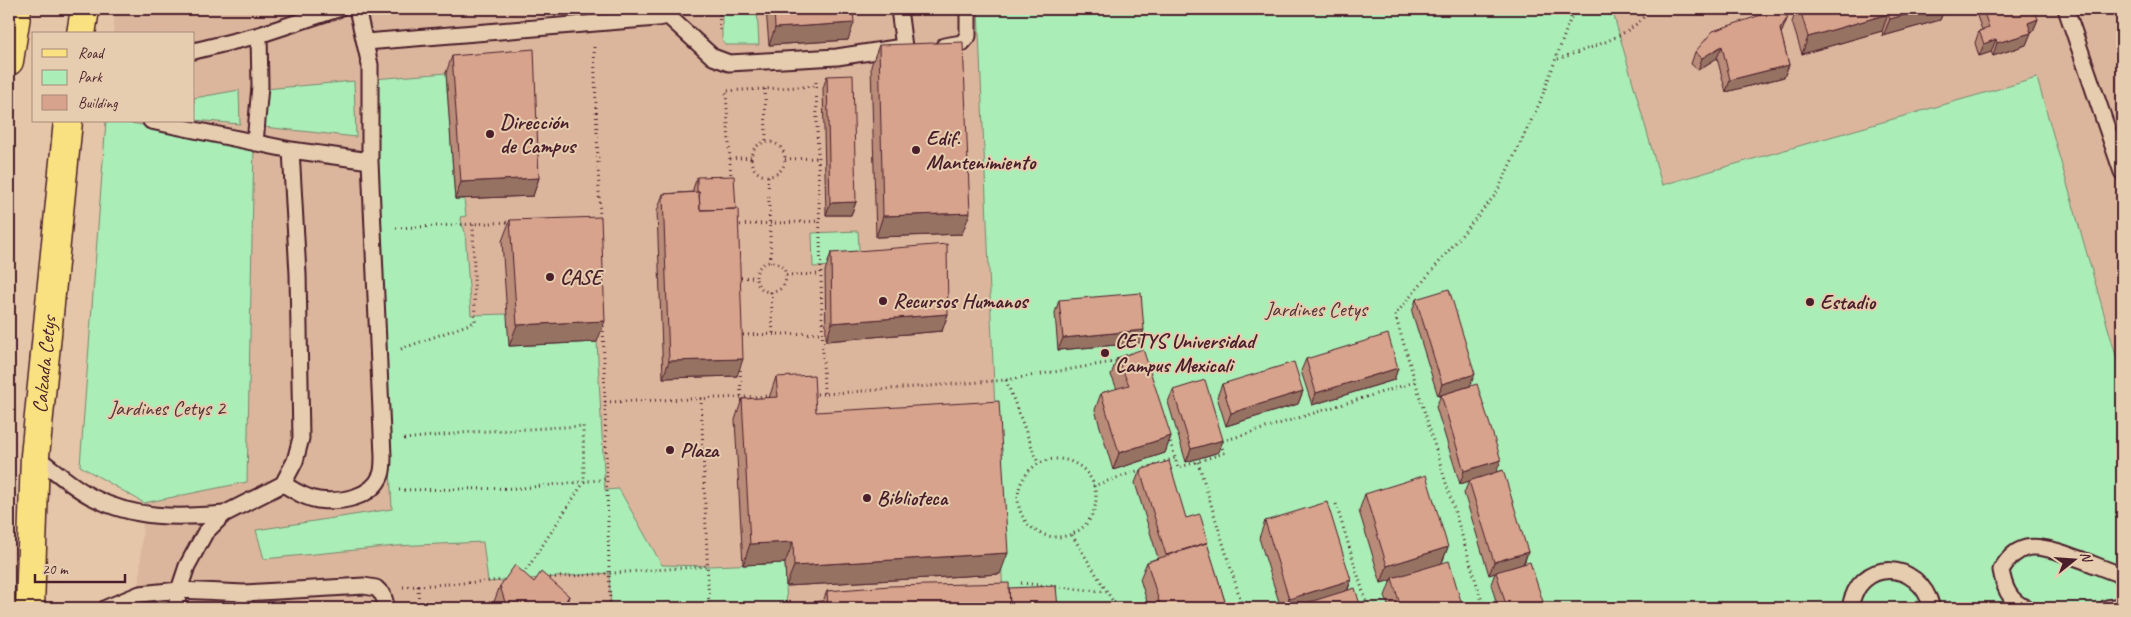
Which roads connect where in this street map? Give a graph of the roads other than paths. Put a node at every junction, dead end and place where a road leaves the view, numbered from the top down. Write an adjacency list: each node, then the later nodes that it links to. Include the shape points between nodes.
1 (17, 9): 14 (main road)
2 (85, 9): 9 (main road)
3 (338, 9): 10 (lane)
4 (357, 9): 11 (lane)
5 (899, 9): 12 (lane)
6 (968, 9): 12 (lane, via 968,36 962,43)
7 (2066, 9): 20 (lane)
8 (669, 12): 11 (lane, via 593,24); 12 (lane, via 713,57 722,62 815,59)
9 (81, 32)
10 (259, 34): 13 (lane); 17 (lane, via 260,86)
11 (366, 42): 19 (lane, via 370,65)
12 (904, 47)
13 (195, 51)
14 (9, 60)
15 (68, 122): 21 (main road, Calzada Cetys)
16 (156, 122): 17 (lane)
17 (255, 143): 18 (lane)
18 (291, 150): 19 (lane); 22 (lane, via 298,274 301,438 295,461)
19 (370, 162): 22 (lane, via 384,456 382,475 374,488 343,500 317,500)
20 (2122, 172)
21 (35, 456): 23 (lane, via 90,497 143,516); 28 (main road, Calzada Cetys)
22 (283, 484): 23 (lane)
23 (224, 514): 25 (lane, via 205,533)
24 (2122, 575): 34 (lane, via 2049,548 2026,547 2010,555 2001,570 2004,589 2017,604)
25 (179, 590): 26 (lane); 29 (lane, via 140,594); 30 (lane)
26 (244, 601): 31 (lane, via 349,586 376,588)
27 (2122, 606): 35 (lane)
28 (30, 608)
29 (106, 608)
30 (176, 608)
31 (387, 608)
32 (1850, 608): 33 (lane, via 1852,596 1867,578 1884,570 1904,572 1920,583)
33 (1932, 608)
34 (2026, 608)
35 (2107, 608)

